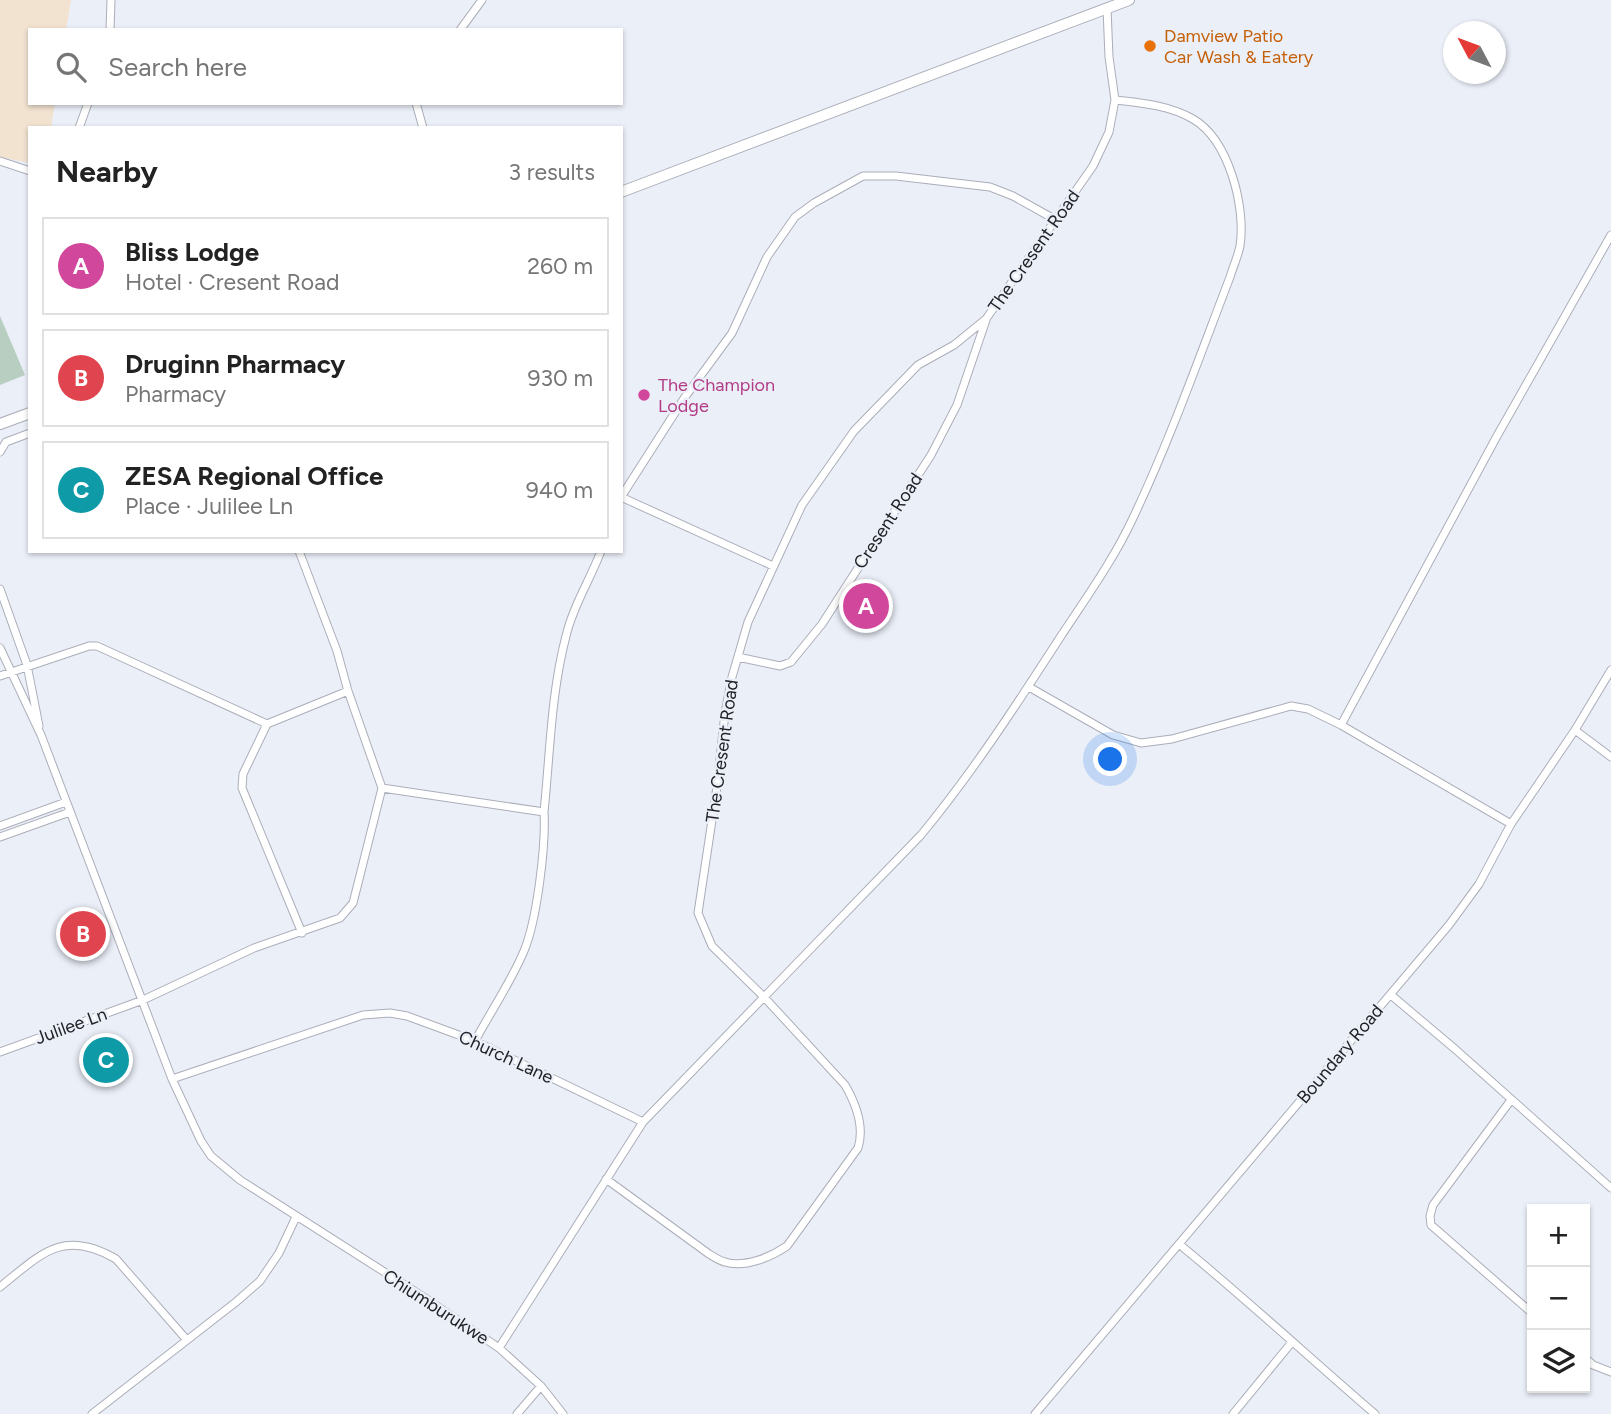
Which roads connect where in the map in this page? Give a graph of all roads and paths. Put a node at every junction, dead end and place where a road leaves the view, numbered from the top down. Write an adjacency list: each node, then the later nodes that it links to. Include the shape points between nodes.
1 (111, 0): 5 (street)
2 (482, 0): 6 (street)
3 (1129, 0): 4 (highway)
4 (1107, 8): 7 (street, The Cresent Road); 14 (highway)
5 (110, 28)
6 (461, 28)
7 (1115, 100): 15 (street, The Cresent Road, via 1109,132 1093,166); 34 (street, via 1178,112 1196,121 1213,139 1236,190 1240,246 1132,521)
8 (87, 105): 10 (street)
9 (417, 105): 11 (street)
10 (80, 126)
11 (422, 126)
12 (0, 161): 13 (street)
13 (28, 170)
14 (623, 191)
15 (1056, 220): 17 (street, The Cresent Road); 22 (street, via 990,187 897,176 863,176 814,203 795,218 767,257 732,333)
16 (1611, 235): 37 (street)
17 (986, 319): 26 (street, The Cresent Road, via 954,345 918,365 855,431 802,505); 29 (street, Cresent Road, via 957,405 931,455 816,632 791,662 780,666)
18 (28, 414): 19 (highway)
19 (0, 424)
20 (28, 434): 21 (street, via 6,442)
21 (0, 452)
22 (623, 494)
23 (623, 498): 26 (street)
24 (300, 553): 35 (street)
25 (600, 553): 44 (street, via 566,636)
26 (774, 566): 29 (street, The Cresent Road, via 748,622)
27 (1, 593): 30 (street)
28 (0, 649): 32 (street)
29 (738, 657): 50 (street, The Cresent Road, via 724,713 698,913 712,946)
30 (27, 665): 32 (street); 36 (street, via 97,646); 39 (street)
31 (1611, 670): 38 (street, Boundary Road)
32 (9, 672): 33 (street); 39 (street)
33 (0, 676)
34 (1029, 687): 37 (street, via 1114,735 1141,743 1172,739 1291,706); 50 (street, via 921,835)
35 (348, 691): 36 (street); 41 (street)
36 (267, 723): 48 (street, via 243,774 242,788)
37 (1340, 725): 45 (street)
38 (1575, 730): 40 (street); 45 (street, Boundary Road)
39 (41, 735): 42 (street, Chiumburukwe)
40 (1611, 757)
41 (382, 788): 44 (street); 48 (street, Julilee Ln, via 353,903 341,918)
42 (66, 802): 43 (street, Chiumburukwe); 46 (street)
43 (71, 812): 47 (street); 51 (street, Chiumburukwe)
44 (544, 812): 52 (street, via 545,833 528,938)
45 (1511, 824): 49 (street, Boundary Road, via 1479,884)
46 (0, 826)
47 (0, 837)
48 (302, 933): 51 (street, Julilee Ln, via 254,948)
49 (1391, 995): 55 (street); 60 (street, Boundary Road)
50 (764, 996): 56 (street); 57 (street, The Cresent Road, via 845,1084 862,1138 787,1246 741,1264 725,1262)
51 (143, 1000): 53 (street, Julilee Ln); 54 (street, Chiumburukwe)
52 (475, 1041): 54 (street, Church Lane, via 407,1016 363,1015); 56 (street, Church Lane)
53 (0, 1052)
54 (172, 1079): 59 (street, Chiumburukwe, via 211,1156)
55 (1511, 1100): 58 (street); 62 (street, via 1433,1205 1430,1216 1431,1225)
56 (643, 1122): 57 (street)
57 (606, 1179): 65 (street)
58 (1611, 1188)
59 (296, 1217): 63 (street, via 260,1281); 65 (street, Chiumburukwe)
60 (1179, 1244): 64 (street); 72 (street, Boundary Road)
61 (0, 1287): 63 (street, via 56,1246 103,1251 116,1259)
62 (1527, 1308)
63 (186, 1339): 70 (street)
64 (1292, 1342): 73 (street); 74 (street)
65 (499, 1348): 68 (street, Chiumburukwe)
66 (1590, 1362): 67 (street)
67 (1611, 1372)
68 (541, 1386): 69 (street); 71 (street, Chiumburukwe)
69 (520, 1413)
70 (92, 1414)
71 (563, 1414)
72 (1035, 1414)
73 (1233, 1414)
74 (1375, 1414)

